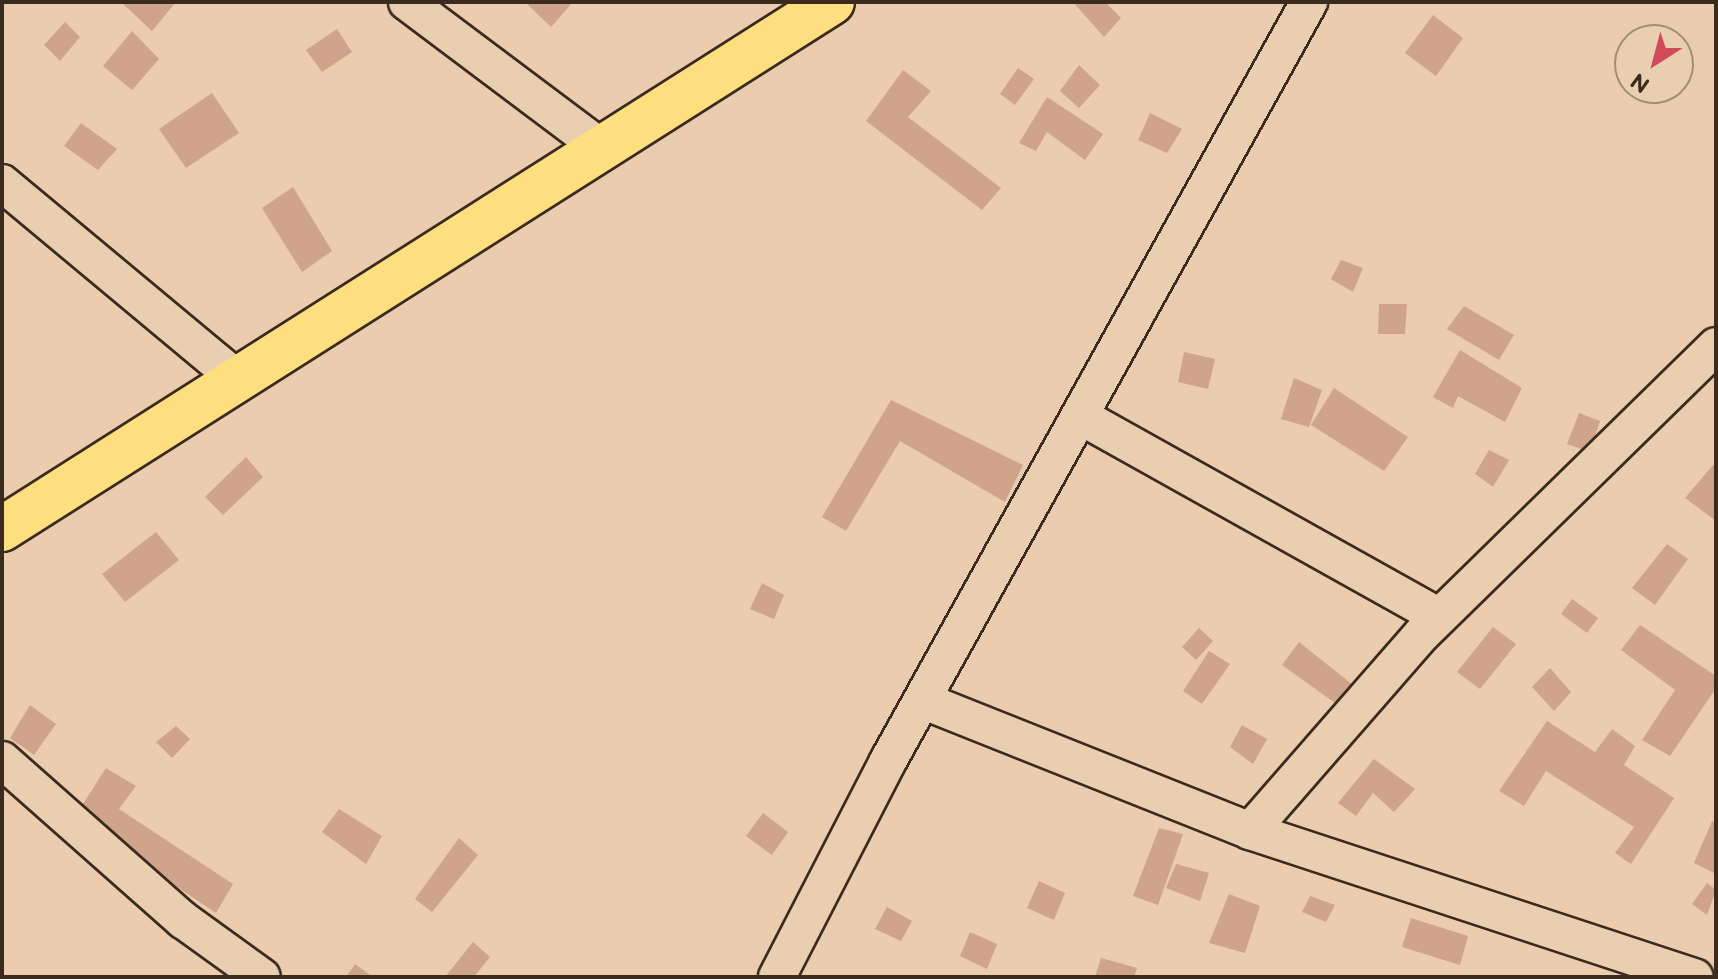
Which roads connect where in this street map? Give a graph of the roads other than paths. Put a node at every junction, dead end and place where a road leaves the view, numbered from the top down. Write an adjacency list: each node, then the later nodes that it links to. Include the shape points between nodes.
1 (407, 2): 4 (street)
2 (832, 2): 4 (highway)
3 (1309, 2): 8 (street)
4 (604, 150): 7 (highway)
5 (2, 183): 7 (street)
6 (1716, 346): 10 (street)
7 (240, 381): 9 (highway)
8 (1080, 416): 10 (street); 11 (street)
9 (2, 529)
10 (1439, 617): 13 (street)
11 (924, 701): 13 (street); 15 (street)
12 (2, 760): 14 (street, via 183,920)
13 (1250, 831): 16 (street)
14 (262, 977)
15 (777, 977)
16 (1695, 977)

